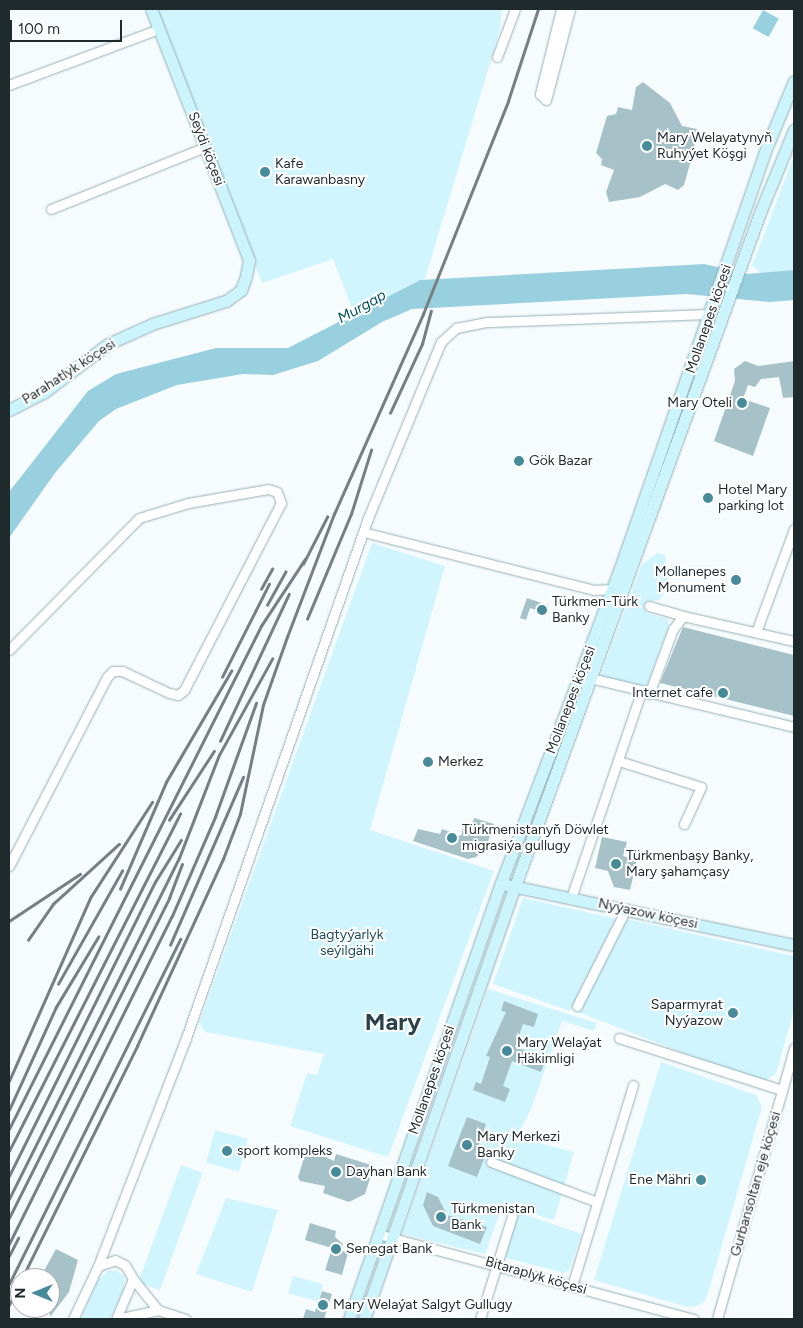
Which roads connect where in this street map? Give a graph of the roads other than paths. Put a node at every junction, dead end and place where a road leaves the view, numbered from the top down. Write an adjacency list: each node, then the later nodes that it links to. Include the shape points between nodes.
1 (151, 9): 5 (street, Seýdi köçesi)
2 (515, 9): 6 (street)
3 (561, 9): 4 (street, via 540,94 546,100)
4 (570, 9)
5 (159, 29): 8 (street); 10 (street, Seýdi köçesi)
6 (497, 57)
7 (794, 81): 11 (street, Mollanepes köçesi, via 768,144)
8 (9, 85)
9 (794, 130): 13 (street, Mollanepes köçesi)
10 (206, 147): 12 (street); 14 (street, Seýdi köçesi, via 249,260)
11 (748, 206): 13 (street); 15 (street, Mollanepes köçesi)
12 (51, 209)
13 (761, 210): 25 (street, Mollanepes köçesi)
14 (241, 290): 16 (street, Parahatlyk köçesi, via 226,301 152,324 108,344 42,393)
15 (713, 309): 18 (street, via 488,322 456,328 441,342); 19 (street, Mollanepes köçesi)
16 (9, 410)
17 (794, 529): 22 (street)
18 (363, 532): 19 (street, via 594,590); 47 (street, via 186,1038)
19 (613, 589): 25 (street, Mollanepes köçesi)
20 (649, 606): 21 (street)
21 (683, 616): 22 (street); 26 (street, via 673,629)
22 (756, 632): 23 (street)
23 (794, 641)
24 (9, 650): 30 (street, via 139,518 188,503 268,489 277,492 281,503 184,690 178,695 169,693 122,671 113,671 107,677)
25 (586, 677): 26 (street); 31 (street, Mollanepes köçesi); 32 (street, Mollanepes köçesi)
26 (645, 693): 27 (street); 28 (street)
27 (794, 727)
28 (619, 760): 29 (street, via 701,787); 33 (street)
29 (684, 824)
30 (9, 866)
31 (501, 883): 32 (street, Nyýazow köçesi); 44 (street, Mollanepes köçesi)
32 (515, 886): 33 (street, Nyýazow köçesi); 45 (street, Mollanepes köçesi)
33 (571, 898): 34 (street, Nyýazow köçesi)
34 (626, 909): 35 (street, Nyýazow köçesi); 36 (street)
35 (794, 945)
36 (577, 1006)
37 (619, 1038): 40 (street)
38 (794, 1048): 40 (street, Gurbansoltan eje köçesi)
39 (633, 1085): 42 (street)
40 (782, 1090): 58 (street, Gurbansoltan eje köçesi)
41 (491, 1162): 42 (street)
42 (598, 1202): 49 (street)
43 (512, 1216): 46 (street)
44 (378, 1234): 45 (street, Bitaraplyk köçesi); 54 (street, Mollanepes köçesi)
45 (392, 1238): 46 (street, Bitaraplyk köçesi); 55 (street, Mollanepes köçesi)
46 (496, 1265): 49 (street, Bitaraplyk köçesi); 56 (street)
47 (98, 1266): 48 (street, via 115,1260 124,1265); 51 (street)
48 (133, 1279): 50 (street); 52 (street)
49 (572, 1286): 57 (street, Bitaraplyk köçesi)
50 (158, 1310): 52 (street); 53 (street)
51 (73, 1319)
52 (116, 1319)
53 (186, 1319)
54 (349, 1319)
55 (364, 1319)
56 (480, 1319)
57 (694, 1319)
58 (717, 1319)

